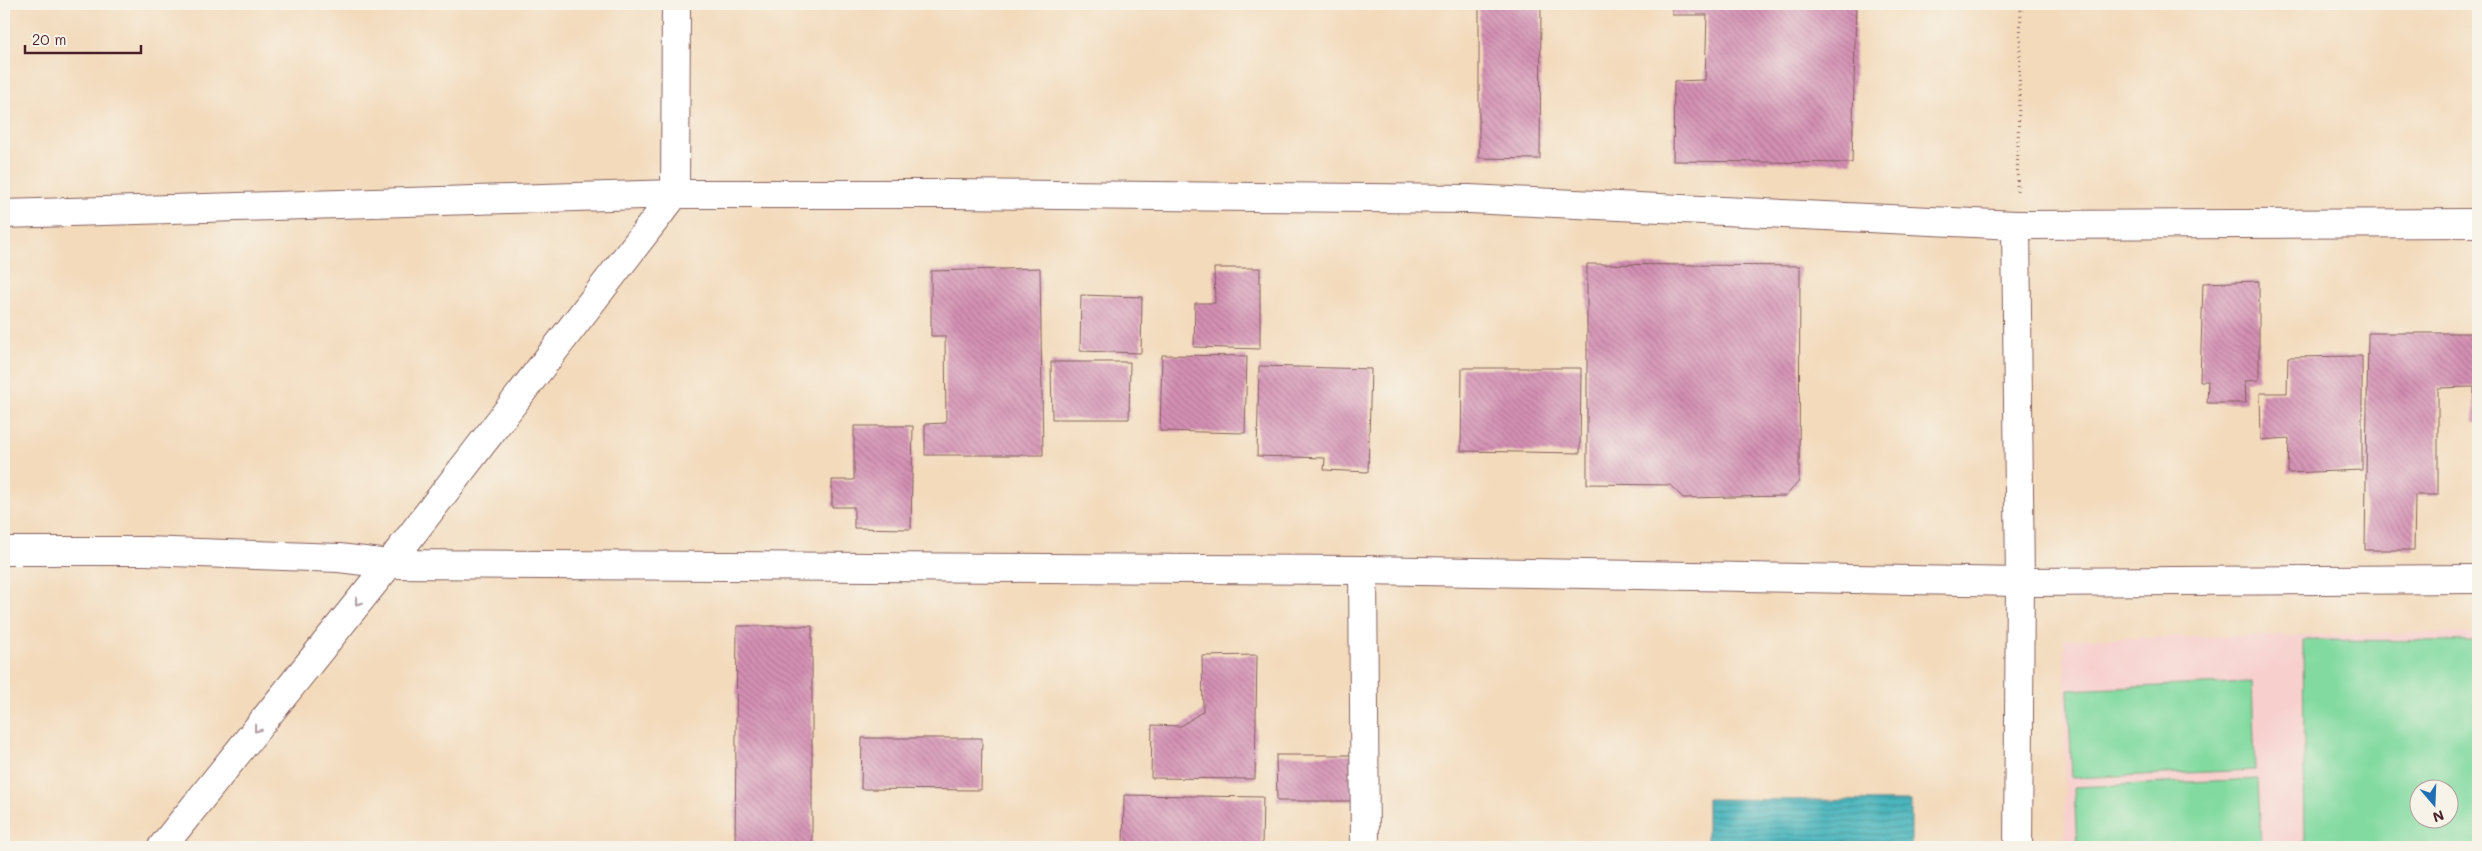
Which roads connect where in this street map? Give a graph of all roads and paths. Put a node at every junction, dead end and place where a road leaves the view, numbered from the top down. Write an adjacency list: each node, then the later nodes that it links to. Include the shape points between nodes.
1 (676, 4): 3 (street)
2 (2020, 4): 6 (path)
3 (675, 194): 4 (street); 6 (street, via 1469,199); 8 (street)
4 (4, 214)
5 (2478, 223): 6 (street)
6 (2016, 225): 11 (street)
7 (4, 551): 8 (street, via 145,551 339,558)
8 (389, 564): 9 (street); 12 (street, one-way to 12)
9 (1363, 570): 11 (street); 13 (street)
10 (2478, 579): 11 (street)
11 (2020, 582): 14 (street)
12 (162, 847)
13 (1365, 847)
14 (2018, 847)

